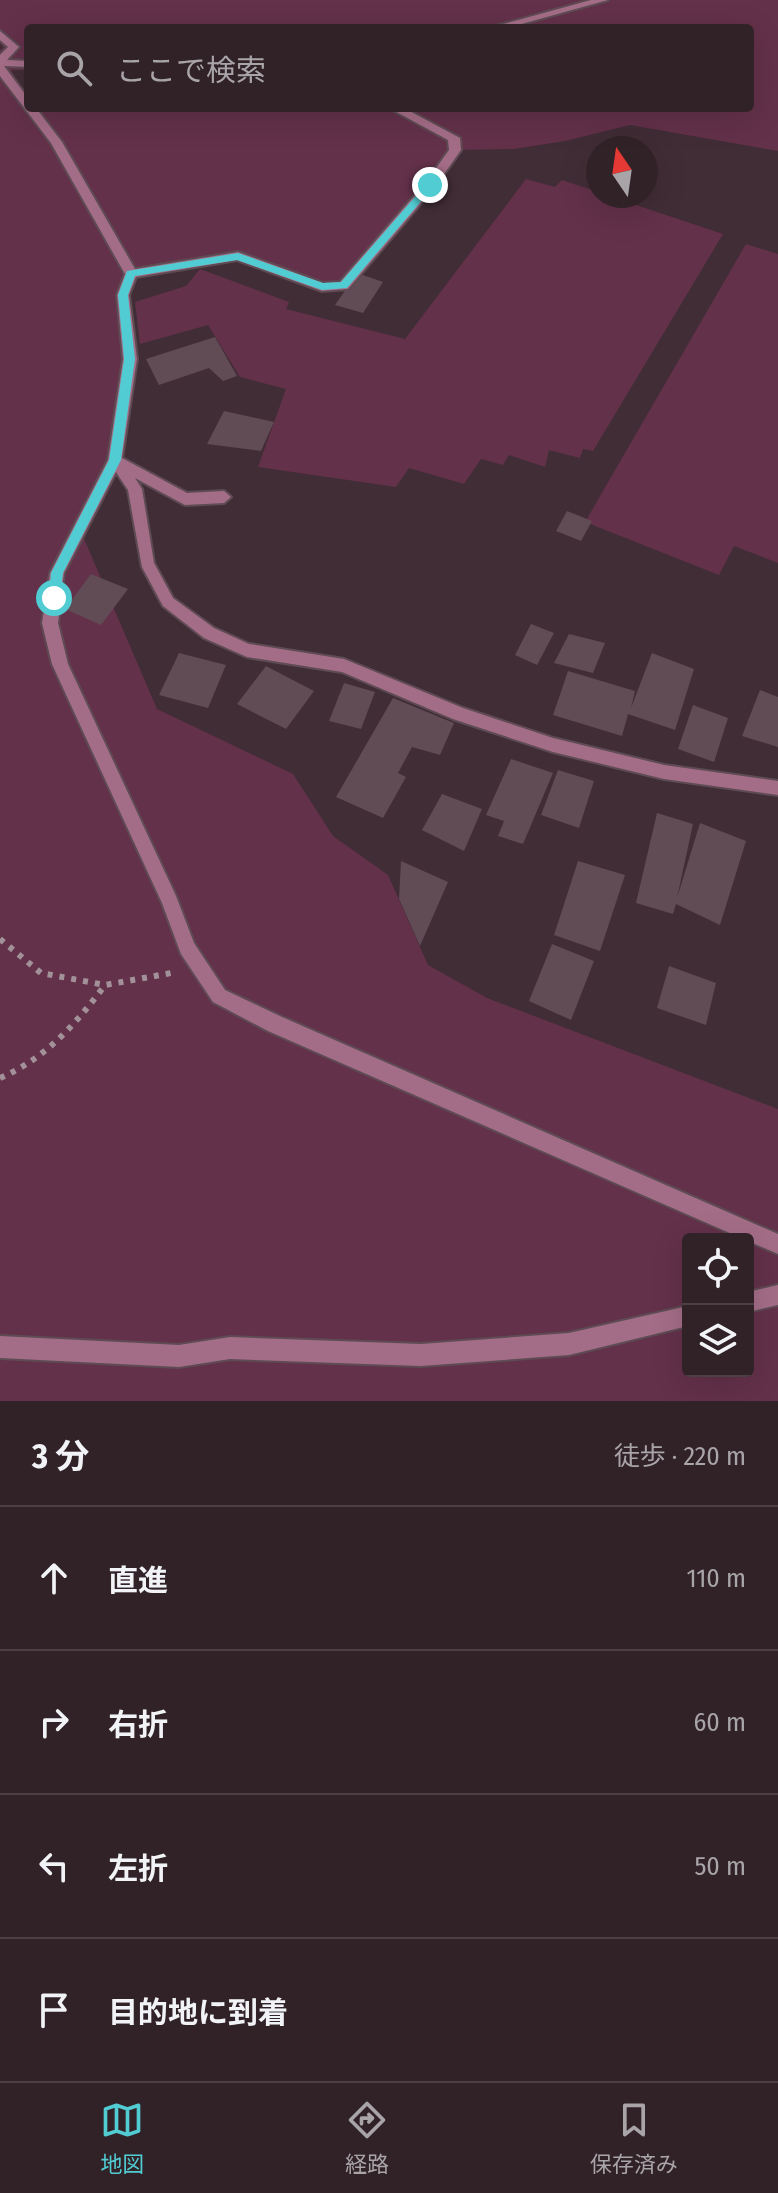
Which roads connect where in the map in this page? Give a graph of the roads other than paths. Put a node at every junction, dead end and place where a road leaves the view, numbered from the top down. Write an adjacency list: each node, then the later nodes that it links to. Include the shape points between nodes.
1 (603, 0): 2 (street)
2 (510, 24)
3 (0, 34): 4 (street, via 14,47)
4 (0, 64): 5 (street); 6 (street)
5 (24, 64)
6 (24, 100)
7 (33, 112): 9 (street, via 56,142)
8 (403, 112): 9 (street, via 454,138 455,150 344,286 322,287 238,256)
9 (131, 274): 10 (street, via 123,295 130,359)
10 (115, 460): 11 (street, via 185,499); 12 (street, via 135,489 147,563 168,602 209,633 247,650 344,666 459,714 553,745 664,772); 13 (street, via 57,573 50,623 60,664 187,948 219,996)
11 (224, 497)
12 (778, 788)
13 (778, 1244)
14 (778, 1295): 15 (street)
15 (754, 1301)
16 (682, 1317): 17 (street, via 569,1344 421,1355 230,1348 179,1356)
17 (0, 1347)

